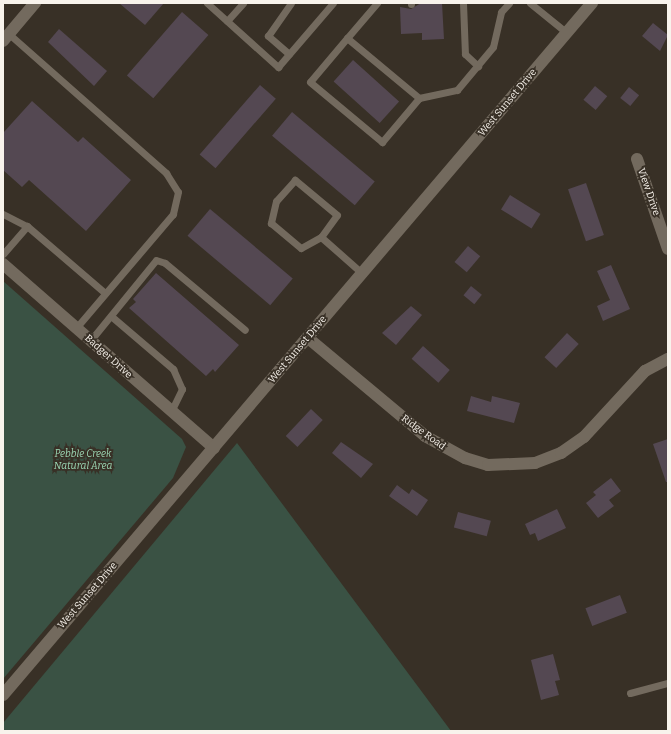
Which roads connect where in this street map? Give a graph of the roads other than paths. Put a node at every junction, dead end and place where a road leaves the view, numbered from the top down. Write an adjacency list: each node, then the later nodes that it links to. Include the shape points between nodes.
1 (207, 3): 11 (lane)
2 (243, 3): 11 (lane)
3 (291, 3): 15 (lane, via 268,36)
4 (333, 3): 15 (lane)
5 (377, 3): 14 (lane)
6 (463, 3): 16 (lane, via 465,54)
7 (509, 3): 16 (lane, via 501,12 493,47)
8 (530, 3): 12 (lane)
9 (592, 3): 12 (main road, West Sunset Drive)
10 (30, 5): 13 (main road)
11 (227, 22): 15 (lane, via 278,67)
12 (567, 33): 25 (main road, West Sunset Drive)
13 (6, 37): 26 (lane, via 176,185 179,199 173,214)
14 (347, 38): 17 (lane); 17 (lane, via 310,82 382,142)
15 (289, 54)
16 (478, 66): 17 (lane, via 457,90)
17 (419, 98)
18 (637, 159): 22 (main road, View Drive)
19 (3, 214): 20 (lane)
20 (27, 226): 23 (lane); 26 (lane)
21 (321, 237): 21 (lane, via 301,248 271,223 276,201 295,180 337,215); 25 (lane)
22 (668, 249)
23 (3, 254)
24 (3, 264): 28 (main road, Badger Drive)
25 (363, 274): 30 (main road, West Sunset Drive)
26 (105, 294): 28 (lane)
27 (111, 316): 29 (lane, via 147,270 160,260); 31 (lane); 33 (lane, via 173,369 182,389)
28 (76, 328): 31 (main road, Badger Drive)
29 (245, 330)
30 (308, 338): 32 (main road, Ridge Road, via 425,436 444,449 488,465 535,463 562,453 584,437 644,371); 34 (main road, West Sunset Drive)
31 (90, 341): 33 (main road, Badger Drive)
32 (668, 360)
33 (171, 412): 34 (main road, Badger Drive)
34 (214, 448): 37 (main road, West Sunset Drive)
35 (668, 683): 36 (lane)
36 (630, 693)
37 (3, 695)

